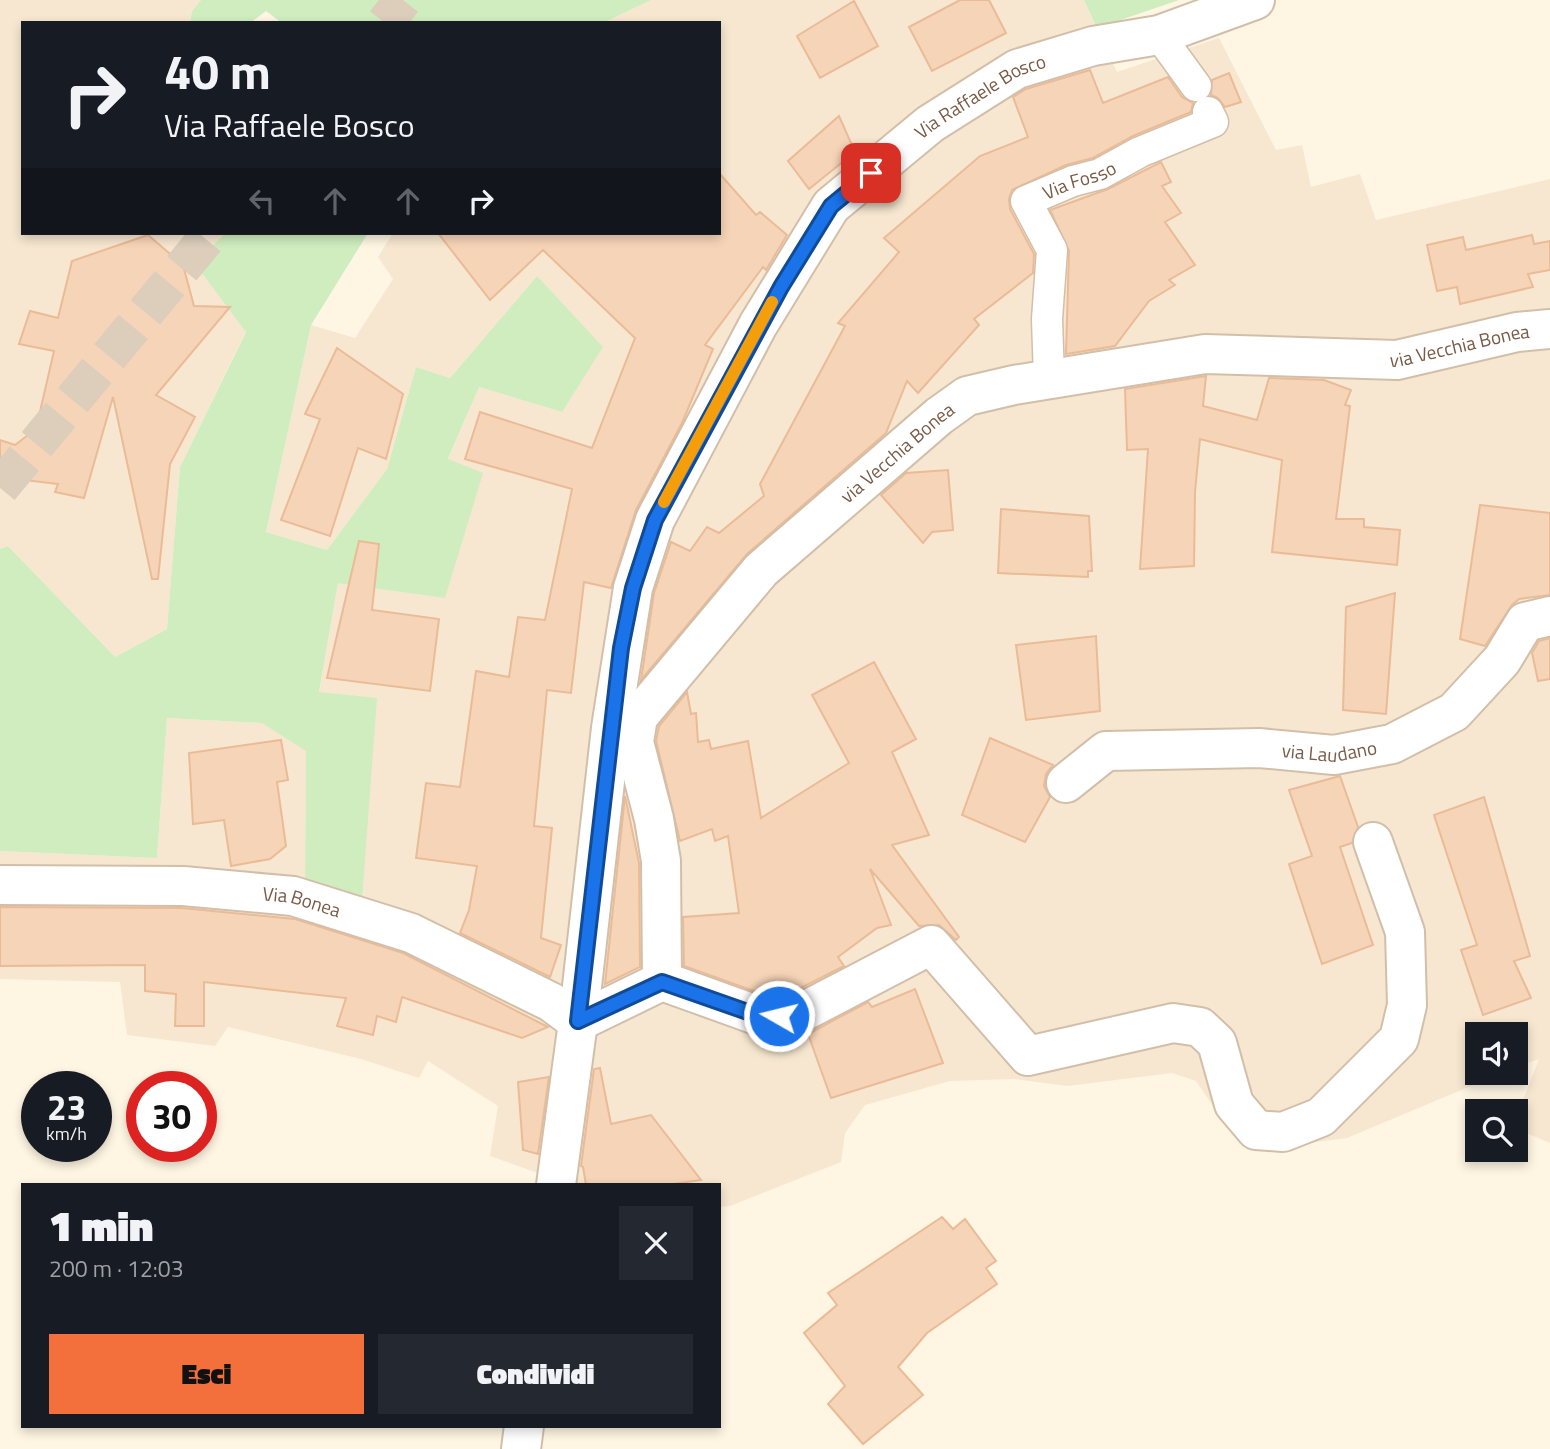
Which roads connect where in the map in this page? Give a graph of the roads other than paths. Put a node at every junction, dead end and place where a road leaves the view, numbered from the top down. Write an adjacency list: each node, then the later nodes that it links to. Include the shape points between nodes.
1 (1255, 0): 2 (street, Via Raffaele Bosco)
2 (1159, 35): 4 (street, Via Fosso, via 1213,122 1100,174 1026,201 1052,250); 10 (street, Via Raffaele Bosco, via 1093,46 1017,69 930,124 831,206 758,325 655,520 633,588 611,728)
3 (1550, 329): 4 (street, via Vecchia Bonea, via 1517,331 1397,359 1205,355)
4 (1049, 379): 9 (street, via Vecchia Bonea, via 967,396 939,416 761,570 638,717 634,742 660,860)
5 (1550, 616): 6 (street, via Laudano, via 1525,622 1502,660 1454,712 1392,744 1334,755 1259,748 1106,751)
6 (1066, 783)
7 (1373, 842): 9 (street, via 1405,932 1408,1005 1399,1039 1321,1117 1283,1132 1256,1130 1234,1104 1217,1043 1200,1027 1173,1023 1028,1056 931,945 797,1015 762,1017)
8 (0, 885): 10 (street, Via Bonea, via 183,886 293,896 411,933 551,1002)
9 (662, 982): 10 (street)
10 (578, 1021): 11 (street, Via Raffaele Bosco)
11 (556, 1183)
12 (524, 1428): 13 (street)
13 (521, 1449)

